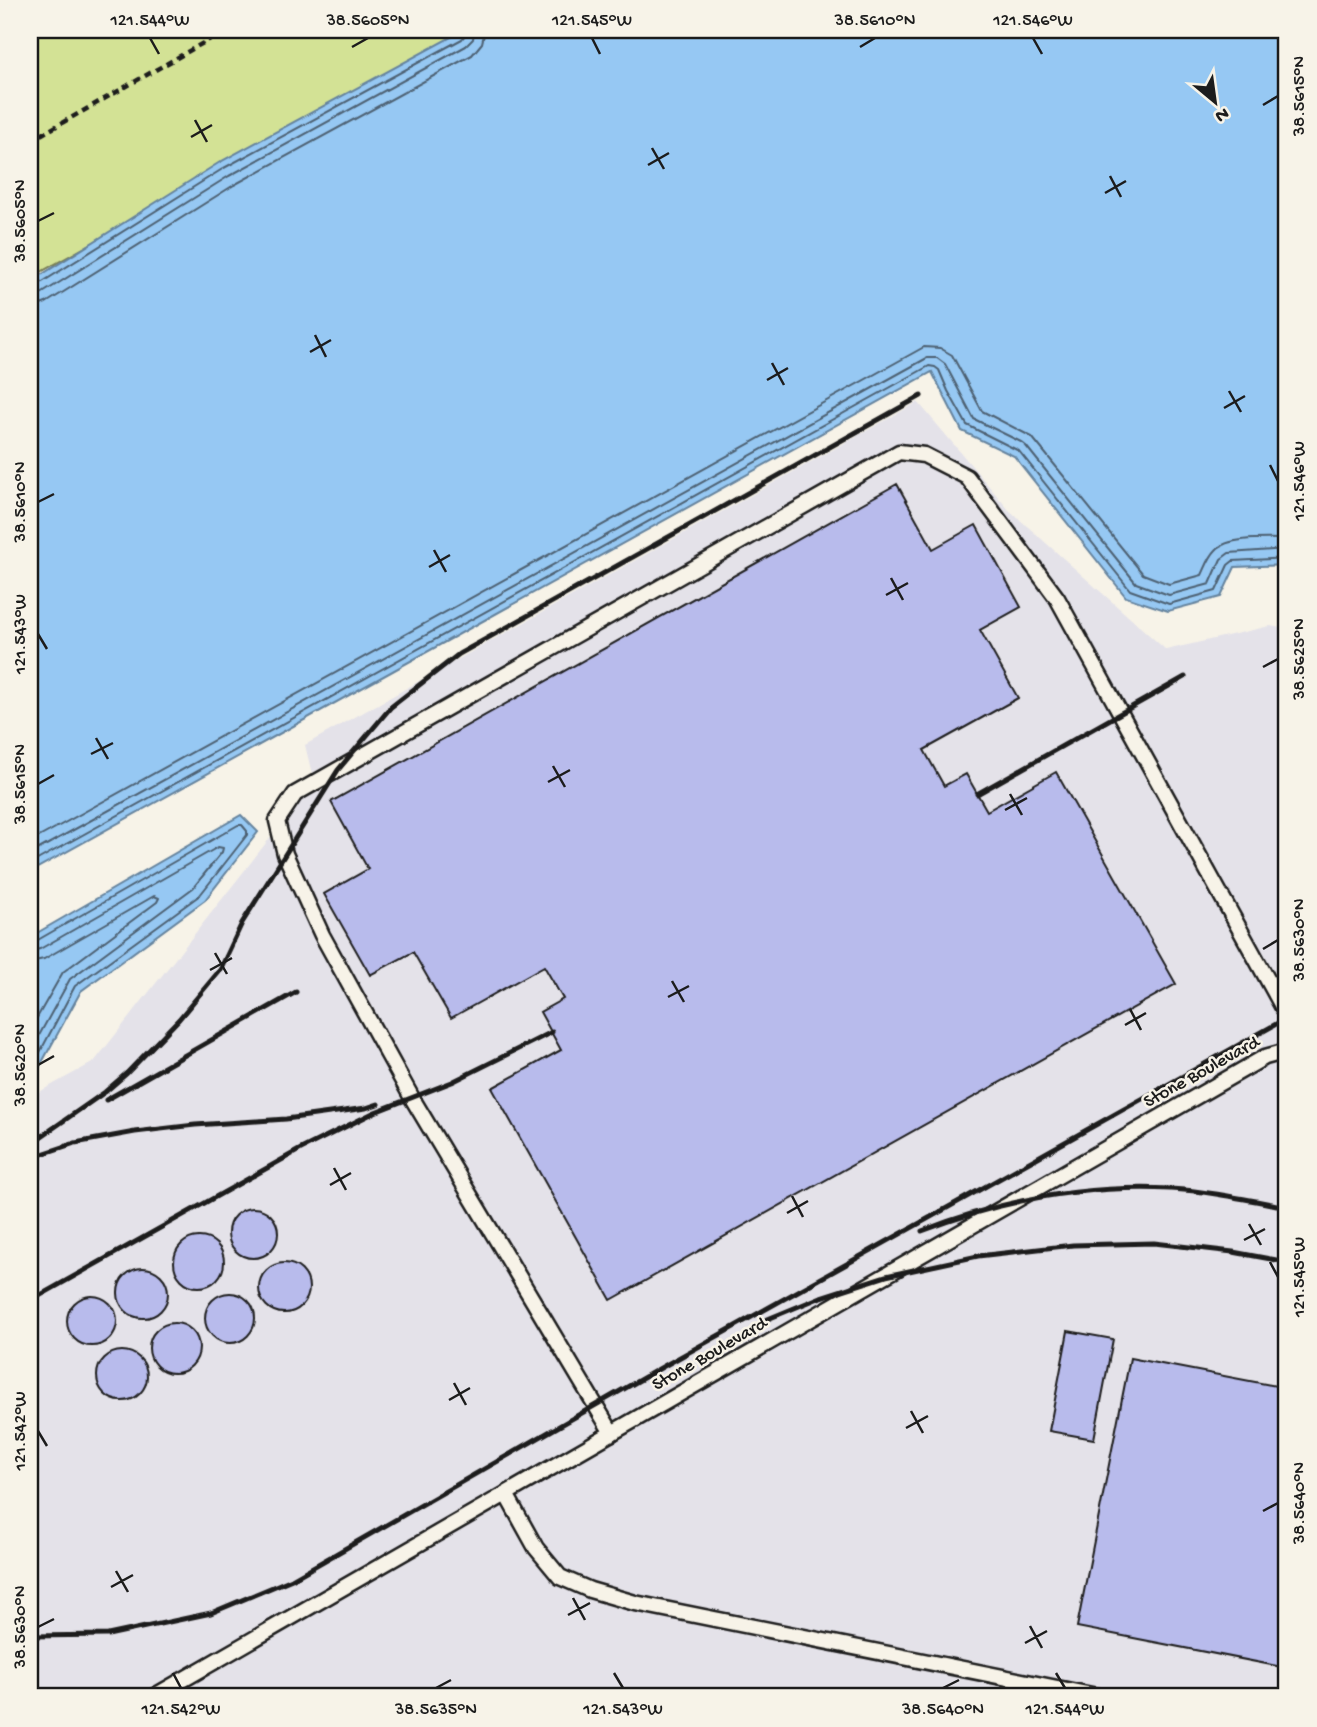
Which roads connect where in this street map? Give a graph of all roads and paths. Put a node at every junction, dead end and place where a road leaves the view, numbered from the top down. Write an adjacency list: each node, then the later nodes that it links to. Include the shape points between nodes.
1 (226, 30): 2 (path)
2 (30, 141)
3 (1287, 1015): 5 (lane, via 1057,598 967,477 924,454 899,452 295,794 277,821 285,854 322,935 412,1098)
4 (1287, 1051): 5 (lane, Stone Boulevard, via 1265,1057)
5 (612, 1433): 6 (lane, Stone Boulevard)
6 (506, 1494): 7 (lane, Stone Boulevard); 8 (lane, via 536,1548 560,1577 590,1590 635,1603)
7 (153, 1697)
8 (1102, 1697)

